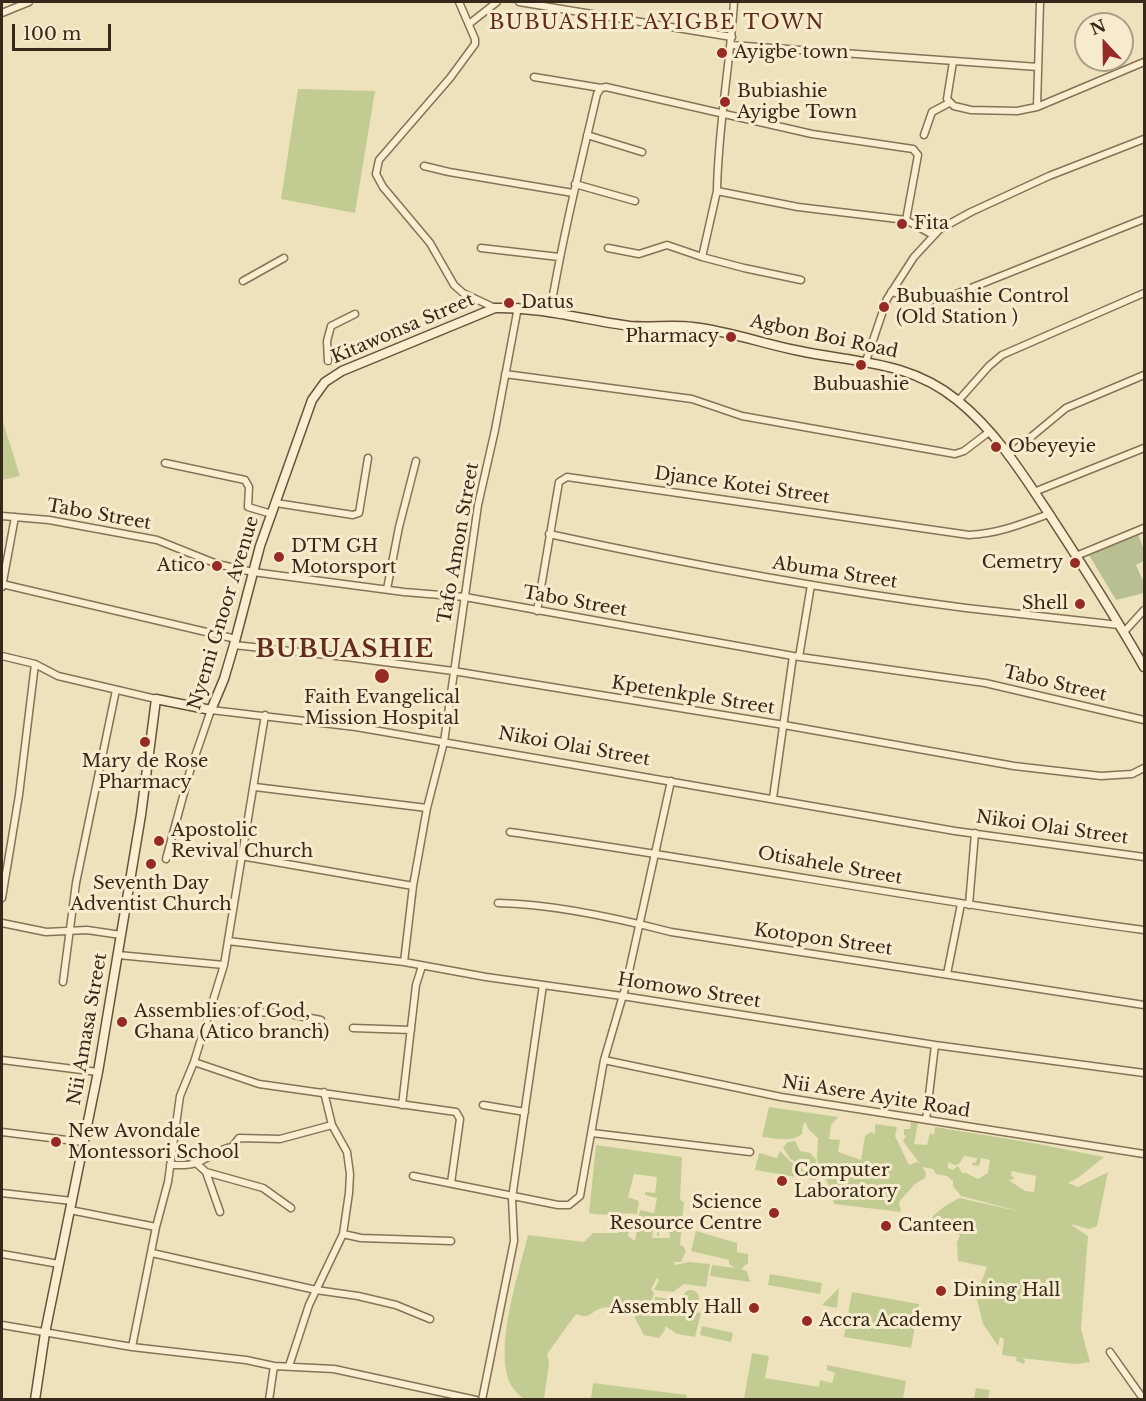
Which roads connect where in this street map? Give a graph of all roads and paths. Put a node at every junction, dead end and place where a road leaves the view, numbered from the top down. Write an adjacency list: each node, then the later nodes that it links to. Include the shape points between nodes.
1 (29, 2): 7 (street)
2 (459, 2): 8 (street)
3 (497, 2): 8 (street)
4 (519, 2): 9 (street)
5 (734, 2): 9 (street)
6 (1040, 2): 12 (street)
7 (2, 13)
8 (469, 24): 41 (street, via 475,39 470,52 379,160 376,174 430,243 454,285)
9 (731, 41): 10 (street); 17 (street)
10 (953, 62): 12 (street); 15 (street)
11 (1144, 62): 16 (street)
12 (1038, 67): 16 (street)
13 (534, 76): 14 (street)
14 (601, 88): 17 (street); 18 (street)
15 (949, 103): 16 (street, via 971,110 1017,111); 19 (street, via 932,112)
16 (1037, 107)
17 (721, 114): 25 (street); 29 (street, via 812,134 913,149 918,155)
18 (587, 135): 22 (street); 24 (street)
19 (924, 135)
20 (1143, 140): 21 (street); 30 (street, via 1049,176 957,218)
21 (1144, 149)
22 (642, 152)
23 (424, 166): 26 (street)
24 (575, 184): 26 (street); 27 (street)
25 (717, 191): 29 (street, via 798,207); 34 (street)
26 (573, 193): 33 (street)
27 (635, 201)
28 (1144, 219): 38 (street, via 956,294 932,300)
29 (906, 220): 30 (street)
30 (933, 235): 38 (street)
31 (481, 248): 33 (street)
32 (608, 248): 34 (street, via 639,254 667,245)
33 (559, 257): 42 (street)
34 (702, 257): 36 (street)
35 (284, 258): 37 (street)
36 (801, 280)
37 (243, 281)
38 (891, 292): 45 (street, via 882,308)
39 (1144, 293): 49 (street, via 1002,355)
40 (518, 307): 41 (street, Agbon Boi Road); 42 (street, Agbon Boi Road); 46 (street, Tafo Amon Street)
41 (495, 308): 48 (street, Kitawonsa Street, via 342,371)
42 (550, 313): 45 (street, Agbon Boi Road, via 632,326 691,326 803,352)
43 (355, 314): 44 (street, via 331,326)
44 (328, 361)
45 (866, 361): 49 (street, Agbon Boi Road, via 921,377)
46 (505, 374): 50 (street, via 692,399 742,416 955,454); 69 (street, Tafo Amon Street, via 478,505)
47 (1144, 375): 52 (street, via 1066,408)
48 (325, 382): 57 (street, Nyemi Gnoor Avenue, via 312,400)
49 (958, 401): 50 (street, Agbon Boi Road)
50 (989, 432): 52 (street, Agbon Boi Road)
51 (1144, 448): 56 (street)
52 (1008, 456): 56 (street, Agbon Boi Road)
53 (368, 458): 57 (street, via 359,513)
54 (416, 461): 68 (street)
55 (165, 463): 58 (street, via 245,480 249,487 248,507)
56 (1034, 492): 59 (street, Agbon Boi Road)
57 (276, 503): 58 (street, Nyemi Gnoor Avenue)
58 (273, 514): 65 (street, Nyemi Gnoor Avenue)
59 (1049, 514): 63 (street, Djance Kotei Street, via 1006,529 969,535 570,477 559,482); 64 (street, Agbon Boi Road)
60 (2, 516): 61 (street, Tabo Street)
61 (15, 517): 65 (street, Tabo Street, via 157,540 218,564); 67 (street)
62 (1144, 528): 64 (street)
63 (549, 534): 66 (street, Abuma Street); 71 (street, Djance Kotei Street)
64 (1076, 556): 72 (street, Agbon Boi Road)
65 (253, 572): 68 (street, Tabo Street); 73 (street, Nyemi Gnoor Avenue)
66 (811, 585): 72 (street, Abuma Street); 75 (street)
67 (2, 586): 73 (street, Kpetenkple Street)
68 (387, 589): 69 (street, Tabo Street)
69 (465, 597): 71 (street, Tabo Street); 78 (street, Tafo Amon Street)
70 (1144, 610): 72 (street)
71 (537, 611): 75 (street, Tabo Street)
72 (1121, 628): 77 (street, Agbon Boi Road)
73 (235, 642): 78 (street, Kpetenkple Street); 81 (street, Nyemi Gnoor Avenue)
74 (2, 656): 76 (street, Nikoi Olai Street)
75 (796, 656): 83 (street, Tabo Street, via 985,683); 84 (street)
76 (34, 664): 79 (street, Nikoi Olai Street, via 58,676); 98 (street)
77 (1144, 667)
78 (453, 671): 84 (street, Kpetenkple Street); 85 (street, Tafo Amon Street)
79 (116, 690): 80 (street, Nikoi Olai Street); 105 (street, via 76,883)
80 (156, 699): 81 (street, Nikoi Olai Street); 106 (street, Nii Amasa Street)
81 (211, 710): 82 (street, Nikoi Olai Street); 96 (street, Nyemi Gnoor Avenue)
82 (265, 715): 85 (street, Nikoi Olai Street); 88 (street)
83 (1144, 720)
84 (784, 725): 86 (street, Kpetenkple Street, via 1091,776 1121,776); 89 (street)
85 (444, 742): 87 (street, Nikoi Olai Street); 90 (street, Tafo Amon Street)
86 (1144, 768)
87 (671, 781): 89 (street, Nikoi Olai Street); 93 (street)
88 (255, 787): 90 (street); 94 (street)
89 (772, 798): 92 (street, Nikoi Olai Street)
90 (427, 808): 97 (street, Tafo Amon Street)
91 (510, 832): 93 (street, Otisahele Street)
92 (975, 833): 95 (street, Nikoi Olai Street); 101 (street)
93 (656, 853): 100 (street, Otisahele Street); 103 (street)
94 (241, 856): 97 (street); 107 (street)
95 (1144, 856)
96 (166, 859)
97 (413, 886): 109 (street, Tafo Amon Street)
98 (2, 898)
99 (498, 903): 103 (street, Kotopon Street, via 574,911)
100 (961, 904): 101 (street, Otisahele Street); 112 (street)
101 (969, 905): 104 (street, Otisahele Street)
102 (2, 923): 105 (street, via 46,932)
103 (640, 924): 112 (street, Kotopon Street, via 680,934); 115 (street)
104 (1144, 930)
105 (71, 931): 106 (street); 113 (street)
106 (121, 934): 108 (street, Nii Amasa Street)
107 (228, 941): 109 (street, Homowo Street); 110 (street)
108 (118, 955): 110 (street); 125 (street, Nii Amasa Street)
109 (404, 962): 111 (street, Homowo Street)
110 (224, 965): 117 (street)
111 (422, 966): 114 (street, Homowo Street); 120 (street)
112 (948, 974): 116 (street, Kotopon Street)
113 (63, 982)
114 (543, 985): 115 (street, Homowo Street); 130 (street)
115 (622, 996): 121 (street, Homowo Street); 123 (street)
116 (1144, 1005)
117 (210, 1009): 118 (street, via 284,1013); 124 (street)
118 (321, 1020)
119 (353, 1028): 120 (street)
120 (411, 1030): 128 (street)
121 (934, 1045): 126 (street, Homowo Street); 131 (street)
122 (2, 1060): 125 (street)
123 (604, 1060): 131 (street, Nii Asere Ayite Road, via 781,1098); 134 (street)
124 (194, 1062): 127 (street, via 259,1084); 139 (street, via 180,1096)
125 (98, 1072): 135 (street, Nii Amasa Street)
126 (1144, 1073)
127 (324, 1092): 128 (street); 132 (street)
128 (402, 1105): 142 (street, via 456,1112 460,1119)
129 (483, 1105): 130 (street)
130 (525, 1112): 144 (street)
131 (926, 1120): 137 (street, Nii Asere Ayite Road)
132 (332, 1125): 138 (street, via 280,1139 239,1138 232,1147 222,1148); 149 (street, via 347,1152 350,1174)
133 (2, 1132): 135 (street)
134 (592, 1133): 136 (street); 144 (street, via 578,1200 558,1205)
135 (83, 1142): 145 (street, Nii Amasa Street)
136 (750, 1152)
137 (1144, 1154)
138 (196, 1163): 139 (street); 140 (street)
139 (170, 1165): 148 (street)
140 (206, 1172): 146 (street, via 258,1186); 147 (street)
141 (413, 1176): 142 (street)
142 (451, 1183): 144 (street)
143 (2, 1193): 145 (street)
144 (512, 1198): 165 (street, via 514,1241)
145 (71, 1205): 148 (street); 153 (street, Nii Amasa Street)
146 (291, 1208)
147 (220, 1212)
148 (156, 1227): 151 (street)
149 (343, 1234): 150 (street); 154 (street)
150 (451, 1241)
151 (152, 1252): 154 (street); 158 (street)
152 (2, 1254): 153 (street)
153 (59, 1264): 157 (street, Nii Amasa Street)
154 (316, 1290): 155 (street, via 396,1305); 161 (street)
155 (430, 1318)
156 (2, 1325): 157 (street)
157 (45, 1333): 158 (street); 162 (street, Nii Amasa Street)
158 (132, 1347): 160 (street)
159 (1110, 1352): 166 (street)
160 (274, 1366): 161 (street); 163 (street)
161 (290, 1366): 164 (street, via 334,1369)
162 (35, 1400)
163 (269, 1400)
164 (476, 1400)
165 (482, 1400)
166 (1144, 1400)

